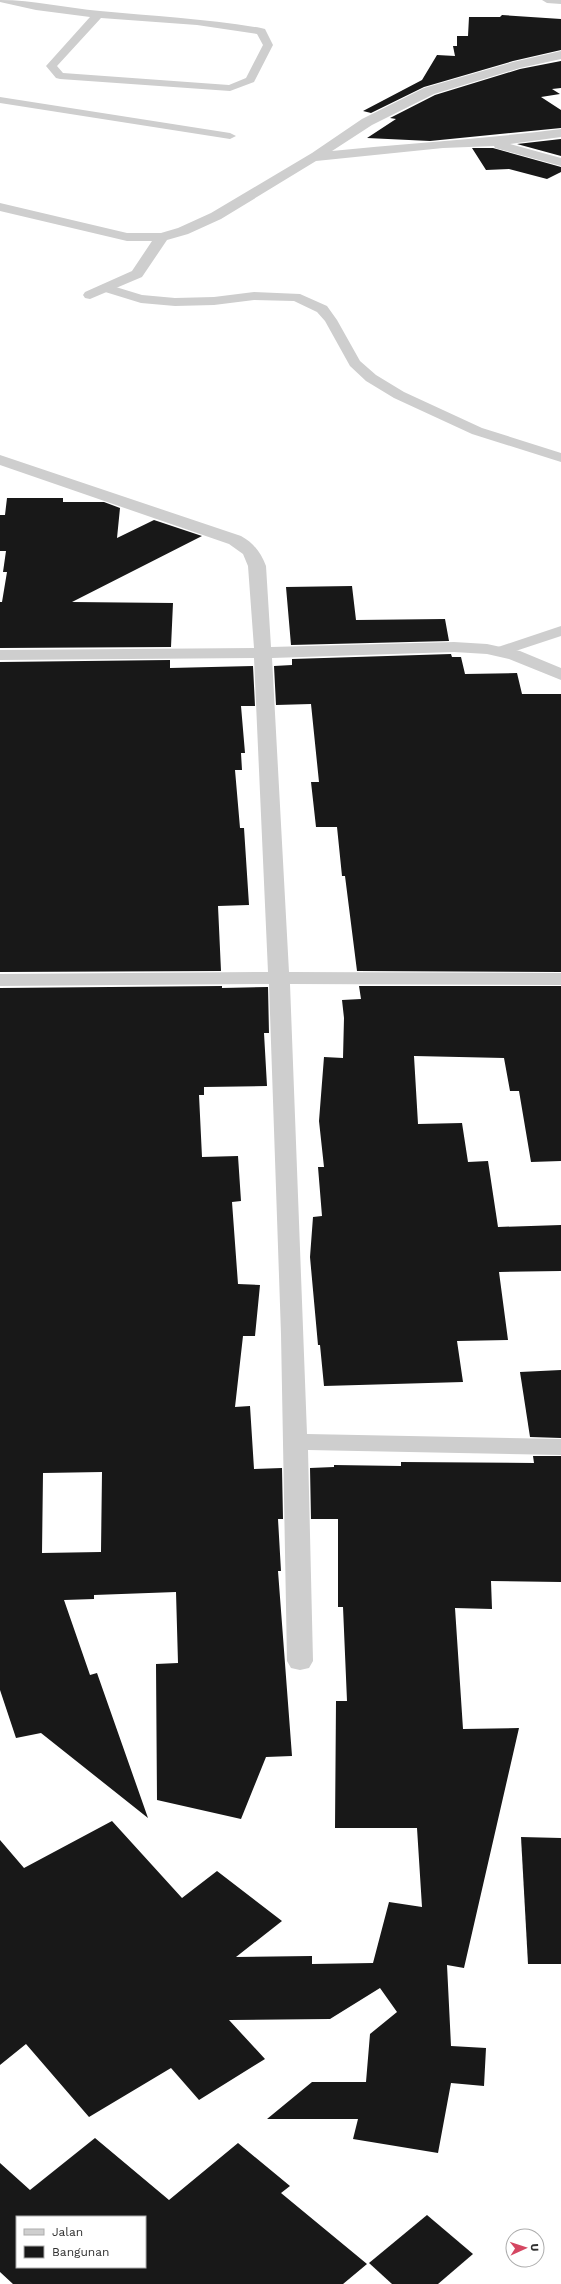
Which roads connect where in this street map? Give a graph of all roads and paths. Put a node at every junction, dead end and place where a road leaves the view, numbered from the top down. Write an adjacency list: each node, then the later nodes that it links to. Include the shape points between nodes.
1 (4, 0): 4 (lane)
2 (547, 0): 3 (lane)
3 (561, 1)
4 (98, 14): 4 (lane, via 51,66 60,76 230,88 250,80 268,46 261,31 231,25)
5 (561, 55): 10 (street, via 429,91 367,122)
6 (0, 100): 8 (lane)
7 (561, 133): 9 (street)
8 (230, 136)
9 (491, 142): 10 (street, via 443,144); 11 (street)
10 (313, 157): 13 (street, via 216,216 183,231)
11 (561, 162)
12 (0, 207): 13 (street, via 127,237)
13 (162, 237): 14 (street, via 137,274)
14 (106, 288): 15 (street); 16 (lane, via 141,299 175,302 254,296 296,297 322,309 355,363 371,378 399,395 477,431)
15 (90, 295)
16 (561, 458)
17 (0, 460): 19 (street, via 244,544 253,553 257,566)
18 (561, 631): 20 (lane)
19 (263, 652): 20 (street, via 454,647); 21 (street); 23 (street)
20 (500, 652): 22 (street, via 514,655)
21 (0, 654)
22 (561, 675)
23 (279, 978): 24 (street); 25 (street); 26 (street)
24 (561, 979)
25 (0, 980)
26 (296, 1442): 27 (street); 28 (street)
27 (561, 1447)
28 (300, 1661)

